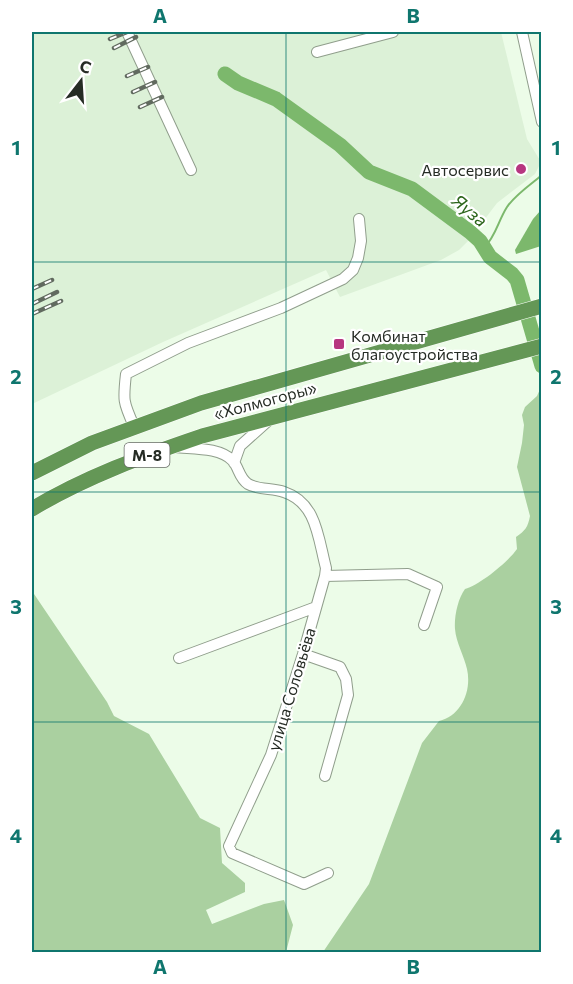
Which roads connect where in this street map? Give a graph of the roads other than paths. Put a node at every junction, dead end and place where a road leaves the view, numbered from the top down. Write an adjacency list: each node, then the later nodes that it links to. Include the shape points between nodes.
1 (127, 32): 6 (street)
2 (393, 32): 4 (street)
3 (522, 32): 5 (street)
4 (317, 52)
5 (542, 122)
6 (191, 170)
7 (359, 219): 11 (street, via 358,258 343,279 281,308 188,343 126,374 124,404)
8 (542, 306): 11 (highway, «Холмогоры» / М-8, via 201,403)
9 (542, 346): 10 (highway, «Холмогоры» / М-8)
10 (275, 415): 12 (highway, «Холмогоры» / М-8); 13 (street, via 240,446)
11 (134, 426): 14 (highway, «Холмогоры» / М-8)
12 (169, 447): 13 (street, улица Соловьёва, via 213,451); 15 (highway, «Холмогоры» / М-8, via 103,473)
13 (234, 463): 16 (street, улица Соловьёва, via 248,483 282,491 304,503 315,527)
14 (32, 473)
15 (32, 509)
16 (325, 576): 17 (street, улица Соловьёва); 18 (street, via 408,574 437,587)
17 (316, 607): 19 (street, улица Соловьёва); 20 (street)
18 (424, 625)
19 (303, 654): 21 (street, via 340,667 346,680 348,695); 22 (street, улица Соловьёва, via 270,755 229,846 232,853 304,884)
20 (179, 658)
21 (325, 777)
22 (328, 873)

